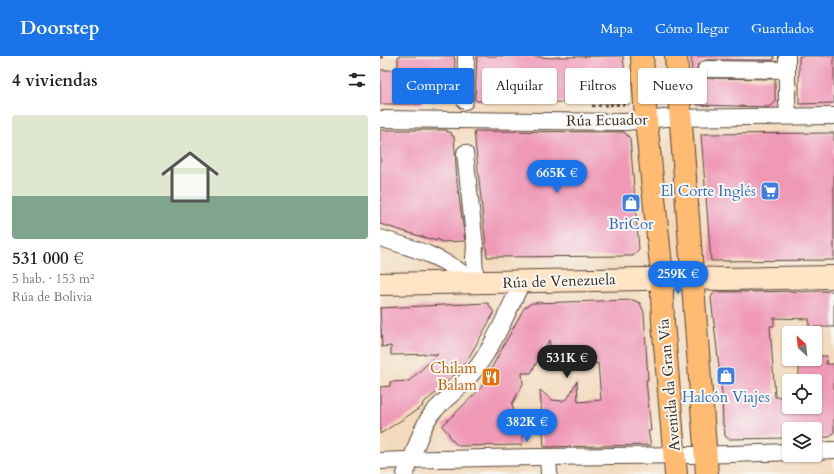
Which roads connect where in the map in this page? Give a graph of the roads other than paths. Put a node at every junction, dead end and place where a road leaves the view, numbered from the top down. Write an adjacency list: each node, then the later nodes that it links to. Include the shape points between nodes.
1 (466, 56): 5 (street)
2 (642, 56): 11 (main road, Avenida da Gran Vía)
3 (676, 56): 9 (main road, Avenida da Gran Vía)
4 (787, 63): 6 (street); 7 (street)
5 (465, 68)
6 (707, 69)
7 (789, 116): 8 (street, Rúa Ecuador); 9 (street, Rúa Ecuador)
8 (834, 116)
9 (680, 118): 11 (street, Rúa Ecuador); 16 (main road, Avenida da Gran Vía)
10 (380, 119): 11 (street, Rúa Ecuador, via 625,122)
11 (646, 120): 15 (main road, Avenida da Gran Vía)
12 (465, 153): 19 (street, via 475,246)
13 (380, 238): 19 (street, via 428,253)
14 (834, 277): 16 (main road, Rúa de Venezuela)
15 (661, 278): 16 (main road, Rúa de Venezuela); 17 (main road, Rúa de Venezuela); 26 (main road, Avenida da Gran Vía)
16 (693, 278): 27 (main road, Avenida da Gran Vía)
17 (523, 281): 19 (main road, Rúa de Venezuela); 24 (street, via 486,353 470,377 431,414 422,429)
18 (381, 284): 19 (main road, Rúa de Venezuela)
19 (476, 284)
20 (834, 450): 21 (street)
21 (822, 451)
22 (782, 453): 27 (street)
23 (548, 457): 24 (street); 26 (street); 29 (street)
24 (413, 460): 25 (street); 28 (street)
25 (380, 461)
26 (675, 465): 27 (street)
27 (707, 465)
28 (405, 474)
29 (549, 474)

